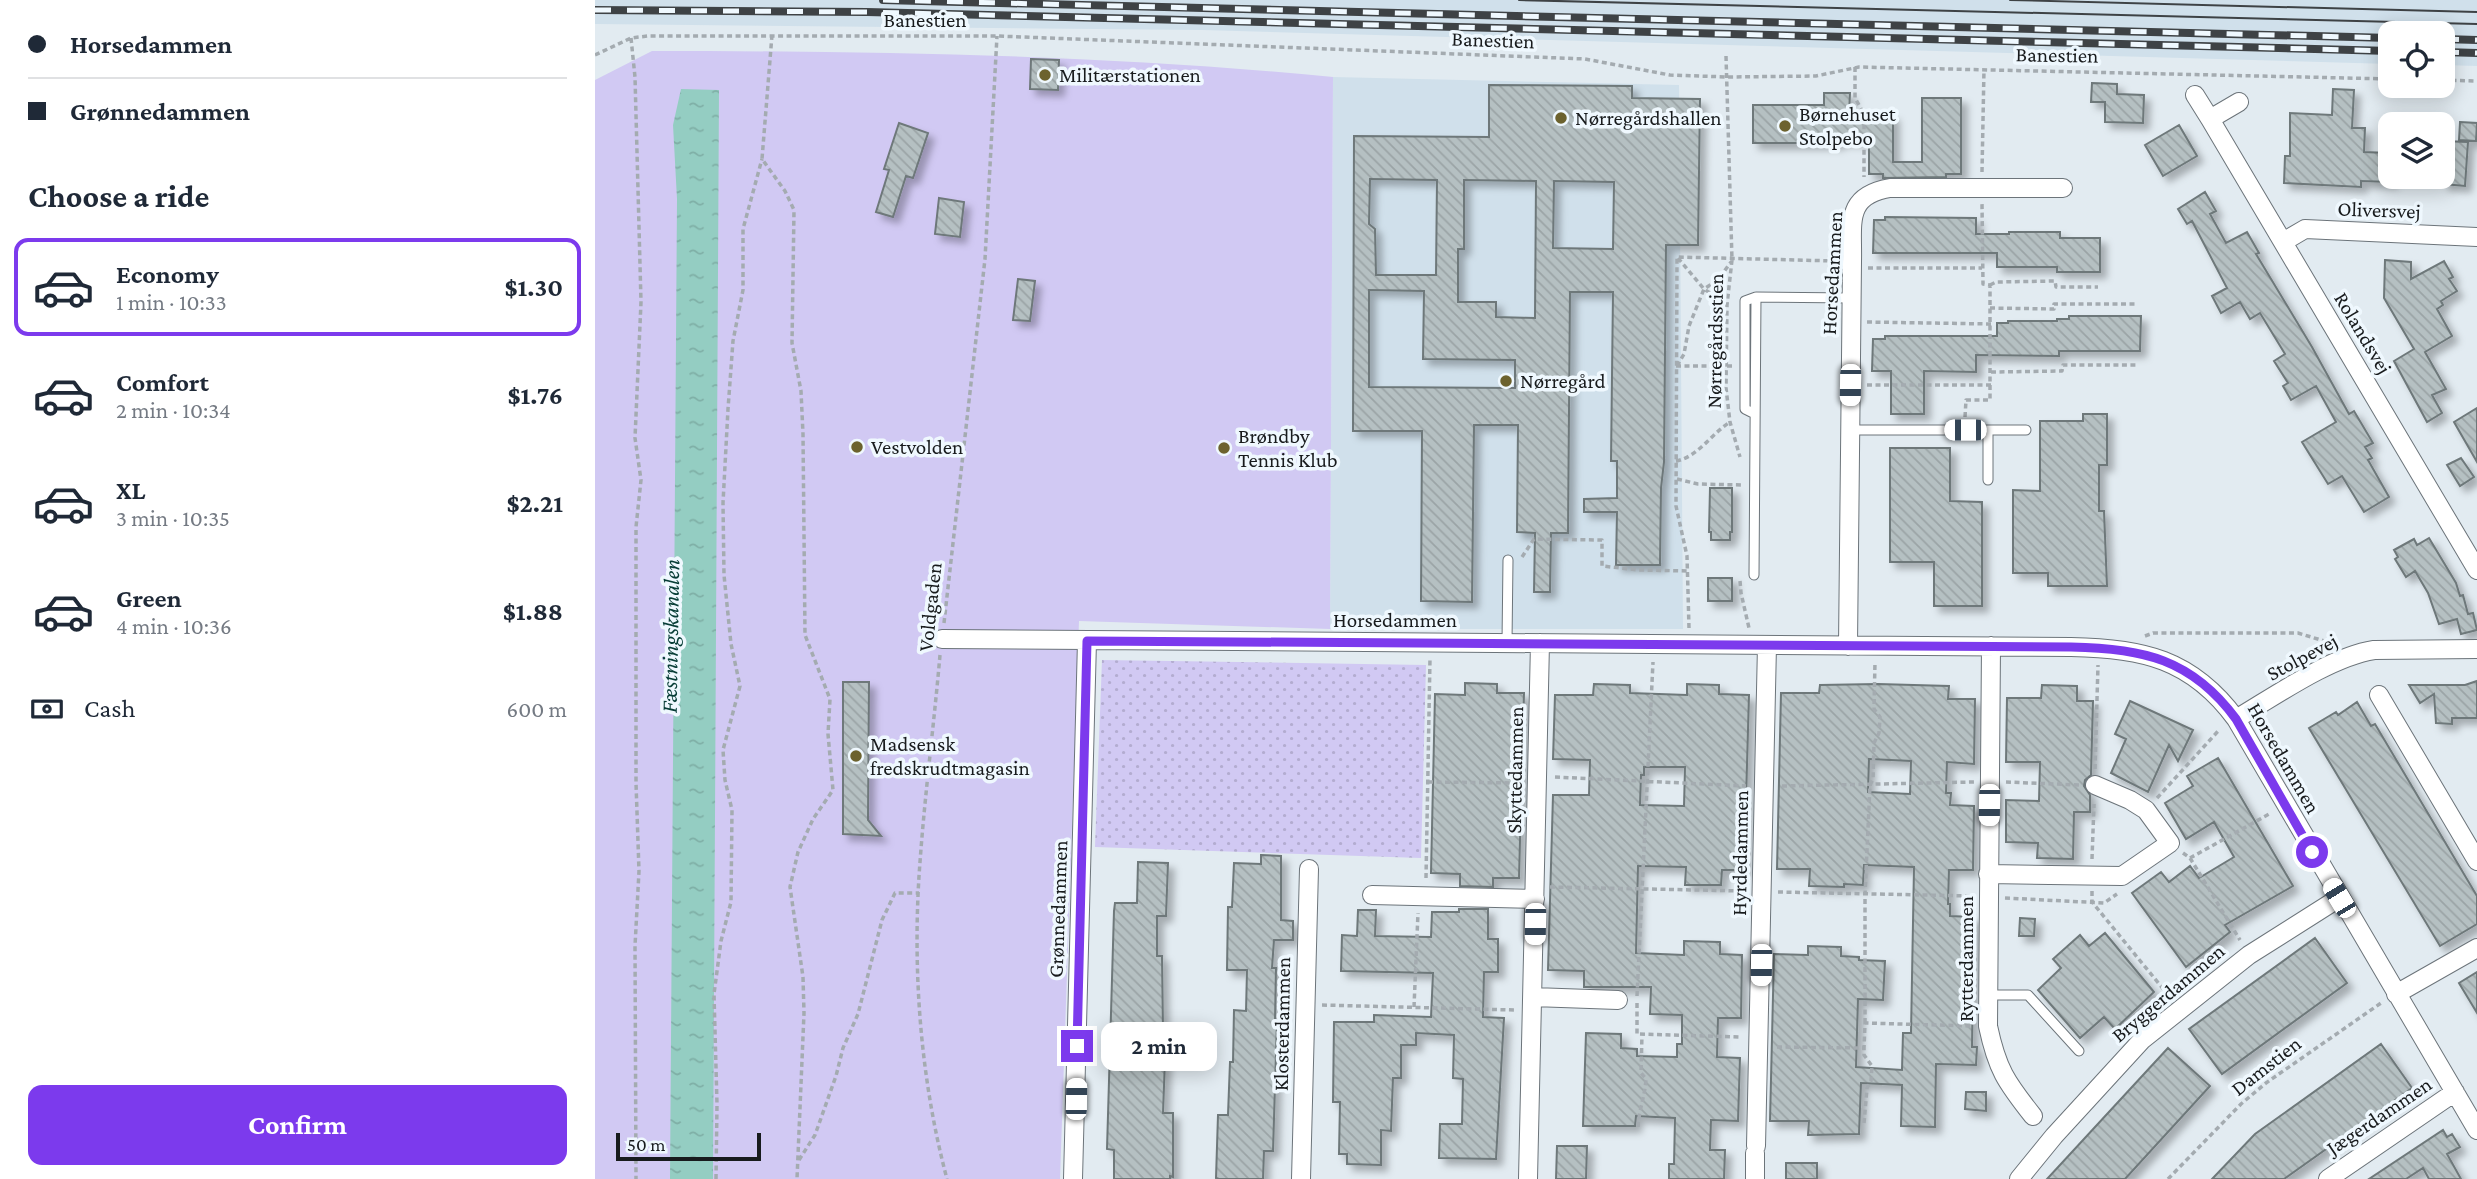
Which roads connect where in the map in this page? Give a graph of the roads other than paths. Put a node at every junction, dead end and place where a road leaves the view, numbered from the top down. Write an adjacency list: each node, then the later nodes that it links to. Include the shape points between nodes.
1 (2195, 95): 3 (street, Rolandsvej)
2 (2239, 102): 3 (street)
3 (2210, 119): 6 (street, Rolandsvej)
4 (2063, 188): 8 (street, Horsedammen, via 1872,191 1859,201 1853,216)
5 (2477, 237): 6 (street, Oliversvej, via 2305,229)
6 (2283, 242): 15 (street, Rolandsvej)
7 (1756, 297): 8 (lane); 9 (lane); 9 (lane, via 1745,301 1745,409)
8 (1851, 298): 10 (street, Horsedammen)
9 (1755, 414): 16 (lane)
10 (1850, 430): 11 (lane); 22 (street, Horsedammen)
11 (1989, 430): 12 (lane); 13 (lane)
12 (2026, 430)
13 (1988, 480)
14 (1508, 561): 19 (lane)
15 (2477, 570)
16 (1754, 575)
17 (942, 639): 18 (street, Horsedammen)
18 (1087, 641): 19 (street, Horsedammen); 43 (street, Grønnedammen)
19 (1507, 642): 20 (street, Horsedammen)
20 (1540, 643): 21 (street, Horsedammen); 31 (street, Skyttedammen)
21 (1758, 645): 22 (street, Horsedammen); 46 (street, Hyrdedammen, via 1764,787)
22 (1848, 646): 23 (street, Horsedammen)
23 (1991, 646): 26 (street, Horsedammen, via 2098,647 2145,653 2203,683); 30 (street, Rytterdammen)
24 (2477, 649): 26 (street, Stolpevej, via 2361,652)
25 (2379, 695): 28 (street)
26 (2236, 719): 33 (street, Horsedammen)
27 (2095, 785): 30 (street, Rytterdammen, via 2146,810 2170,843 2122,876)
28 (2477, 861)
29 (1309, 869): 44 (street, Klosterdammen)
30 (1988, 874): 36 (street, Rytterdammen)
31 (1536, 893): 32 (street); 38 (street, Skyttedammen)
32 (1372, 895)
33 (2339, 898): 35 (street, Horsedammen); 47 (street, Bryggerdammen, via 2249,955 2142,1040)
34 (2477, 948): 35 (street)
35 (2396, 994): 40 (street, Horsedammen)
36 (1988, 995): 39 (lane, via 2028,995); 41 (street, Rytterdammen, via 1994,1054 2005,1082)
37 (1618, 1000): 38 (street)
38 (1533, 1009): 45 (street, Skyttedammen)
39 (2079, 1051)
40 (2455, 1092): 42 (street, Horsedammen); 48 (street, Jægerdammen)
41 (2033, 1115)
42 (2477, 1130)
43 (1073, 1179)
44 (1301, 1179)
45 (1528, 1179)
46 (1755, 1179)
47 (2019, 1179)
48 (2328, 1179)

